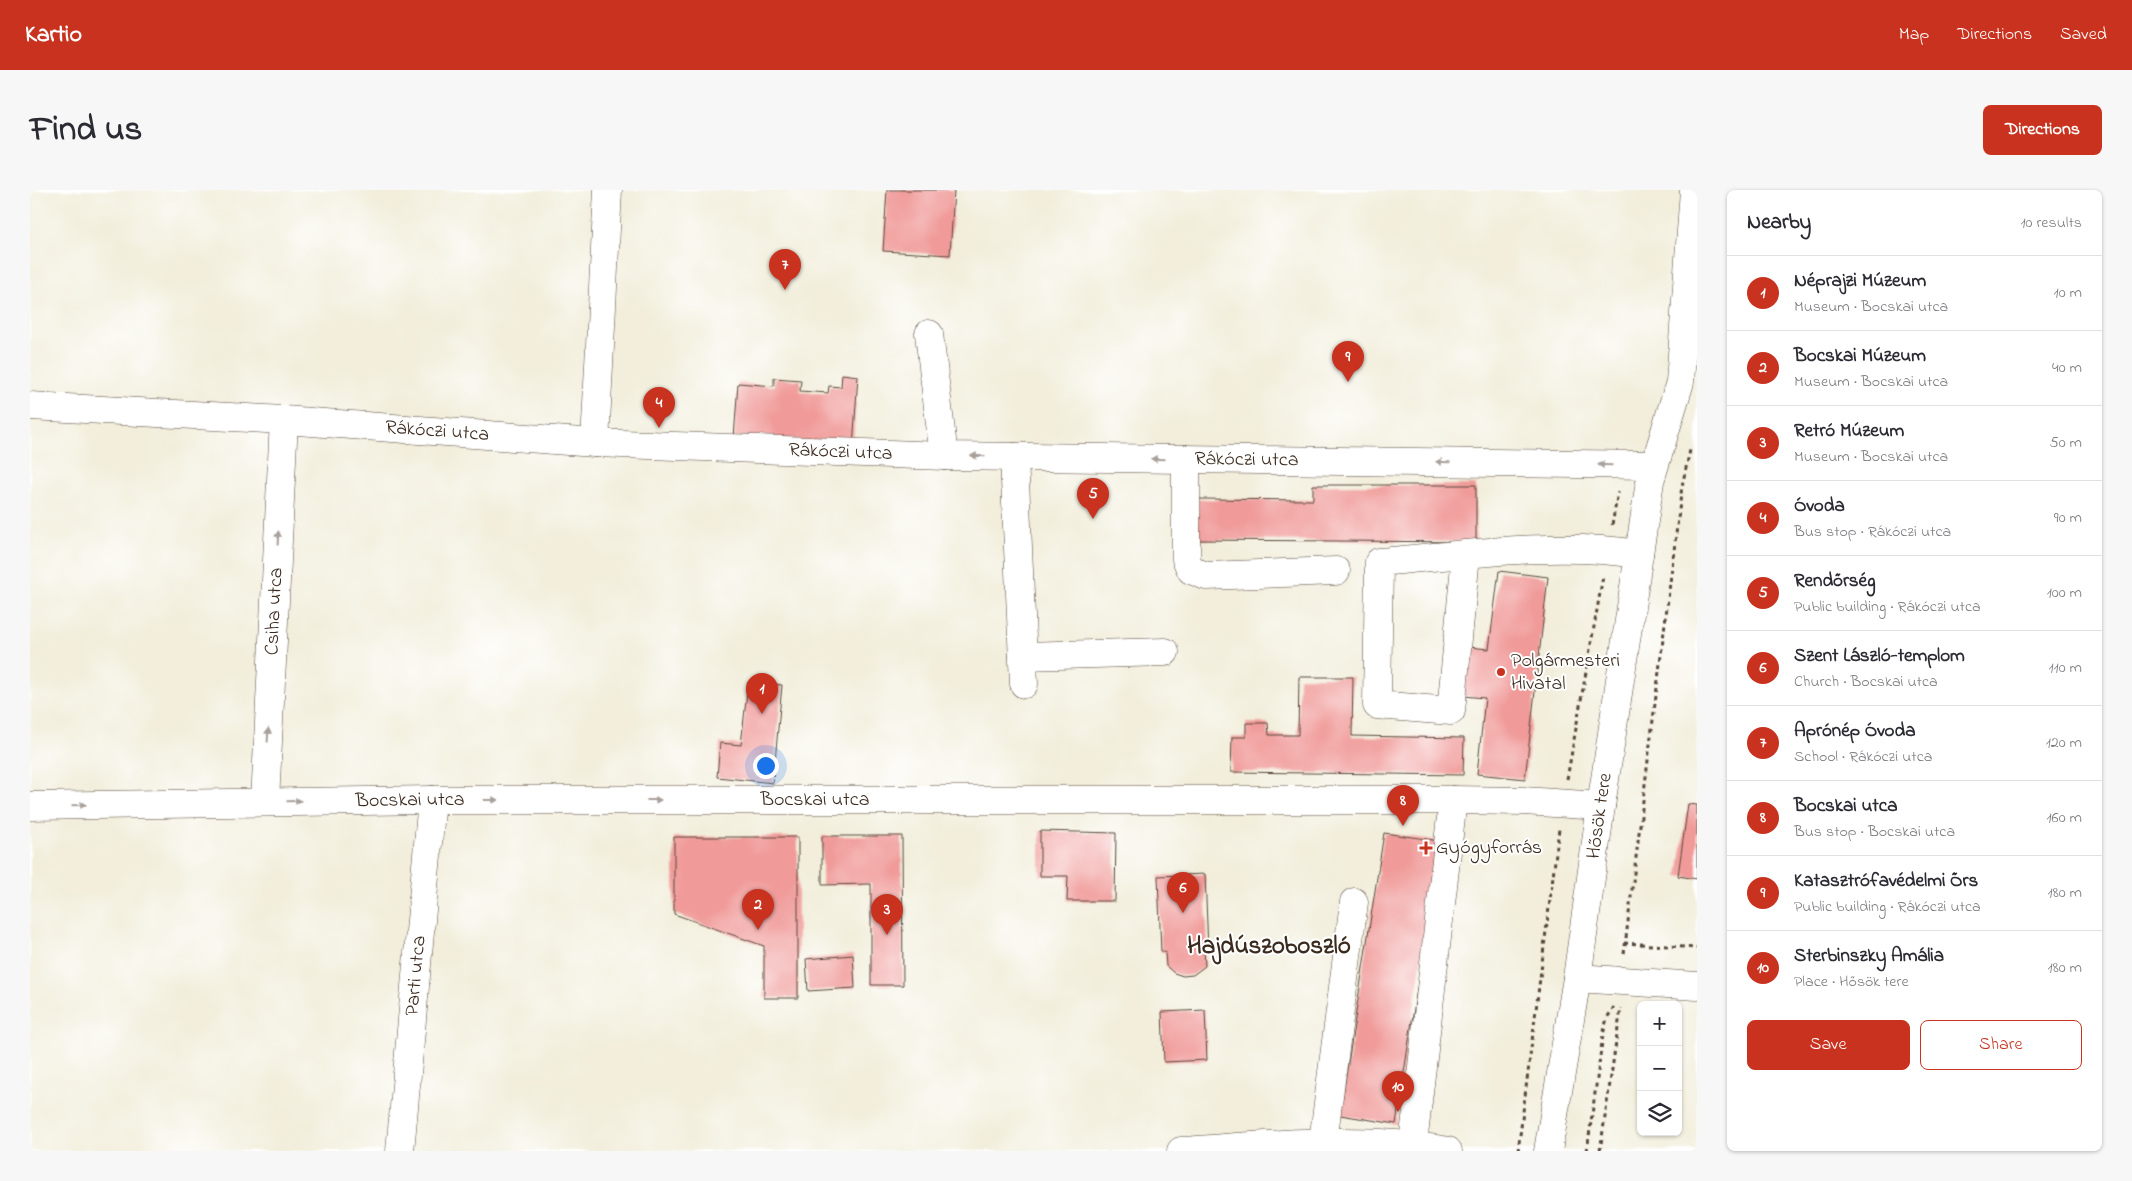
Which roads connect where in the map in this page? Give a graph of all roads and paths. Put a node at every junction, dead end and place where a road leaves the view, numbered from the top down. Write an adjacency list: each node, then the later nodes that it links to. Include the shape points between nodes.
1 (608, 190): 7 (street)
2 (1694, 190): 4 (street, Hősök tere)
3 (929, 334): 9 (street)
4 (1688, 382): 12 (street, Hősök tere)
5 (30, 406): 6 (street, Rákóczi utca)
6 (284, 420): 7 (street, Rákóczi utca); 21 (street, Csiha utca, one-way to 6)
7 (596, 443): 9 (street, Rákóczi utca)
8 (1691, 447): 25 (path, via 1682,486)
9 (944, 456): 10 (street, Rákóczi utca, one-way to 9)
10 (1014, 457): 11 (street, Rákóczi utca, one-way to 10); 17 (street)
11 (1186, 459): 12 (street, Rákóczi utca, one-way to 11); 15 (street, via 1186,560 1191,570 1206,576)
12 (1652, 473): 13 (street, Hősök tere)
13 (1639, 554): 14 (street, via 1607,549 1552,548); 23 (street, Hősök tere)
14 (1466, 555): 14 (street, via 1379,562 1377,706 1451,711)
15 (1336, 571)
16 (1165, 652): 17 (street)
17 (1023, 656): 18 (street)
18 (1024, 684)
19 (432, 800): 20 (street, Bocskai utca, one-way to 20); 21 (street, Bocskai utca, one-way to 19); 32 (street, Parti utca)
20 (1453, 800): 23 (street, Bocskai utca); 31 (street)
21 (265, 802): 22 (street, Bocskai utca, one-way to 21)
22 (30, 806)
23 (1600, 806): 27 (street, Hősök tere)
24 (1354, 902): 30 (street)
25 (1624, 943): 26 (path); 29 (path)
26 (1697, 948)
27 (1577, 978): 29 (street); 35 (street, Hősök tere)
28 (1697, 986): 29 (street)
29 (1631, 989): 36 (path, via 1607,1018); 37 (path)
30 (1323, 1142): 31 (street); 33 (street)
31 (1413, 1144): 34 (street)
32 (400, 1151)
33 (1181, 1151)
34 (1448, 1151)
35 (1548, 1151)
36 (1587, 1151)
37 (1600, 1151)

